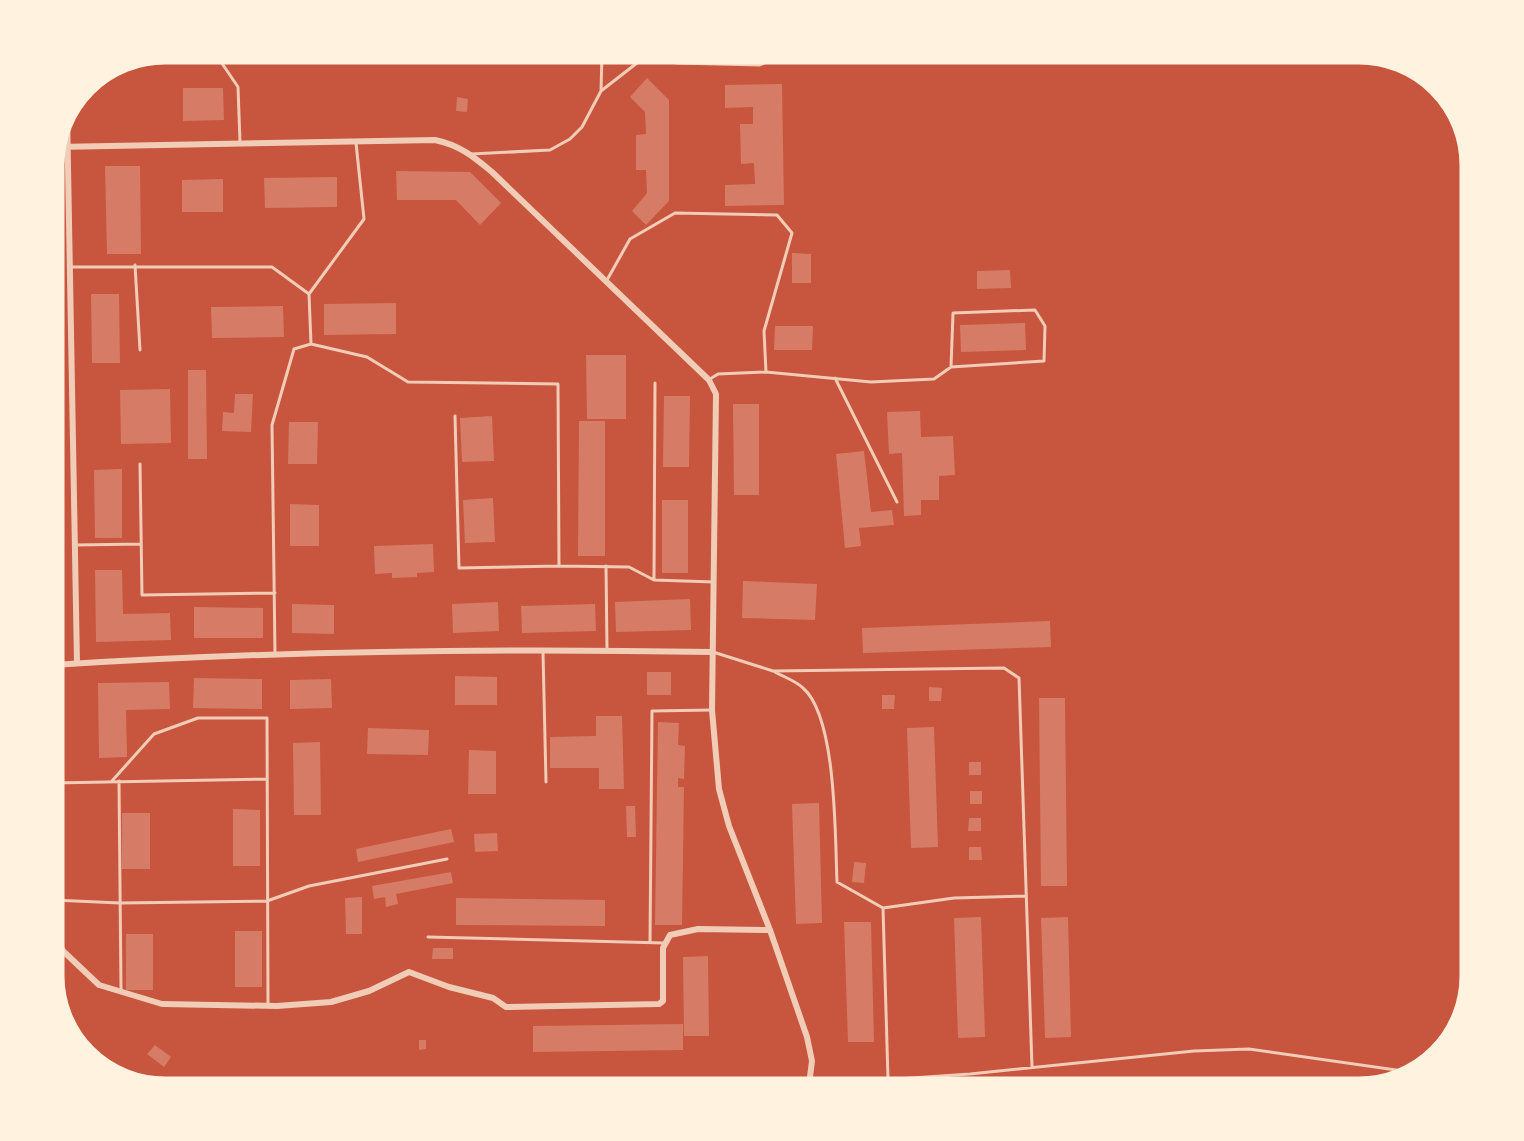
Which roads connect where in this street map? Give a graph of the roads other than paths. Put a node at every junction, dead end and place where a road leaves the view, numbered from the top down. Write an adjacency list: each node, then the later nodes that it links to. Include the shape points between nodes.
1 (222, 63): 9 (lane, via 238,87)
2 (602, 63): 6 (lane)
3 (637, 63): 6 (lane)
4 (678, 63): 5 (lane)
5 (764, 63)
6 (602, 91): 12 (lane, via 582,127 549,150)
7 (68, 134): 11 (street)
8 (356, 141): 9 (street); 12 (street, via 435,140 454,144); 16 (lane, via 364,219)
9 (240, 143): 11 (street)
10 (65, 146): 11 (street)
11 (68, 146): 14 (street)
12 (471, 154): 15 (street)
13 (135, 265): 14 (lane); 16 (lane, via 272,267); 18 (lane)
14 (70, 267): 28 (street)
15 (607, 280): 20 (lane, via 630,239 675,213 777,215 792,233 764,331); 22 (street)
16 (309, 294): 17 (lane)
17 (310, 344): 29 (lane, via 367,357 408,382 558,384); 33 (lane, via 294,350 272,425)
18 (140, 350)
19 (951, 367): 19 (lane, via 1044,361 1045,326 1035,310 953,313); 21 (lane, via 934,380 871,382)
20 (766, 372): 21 (lane); 22 (lane, via 718,374)
21 (836, 378): 26 (lane)
22 (709, 380): 32 (street, via 716,394)
23 (655, 383): 31 (lane)
24 (455, 416): 29 (lane, via 459,568)
25 (140, 464): 27 (lane)
26 (897, 502)
27 (141, 544): 28 (lane); 33 (lane, via 142,595)
28 (74, 545): 38 (street)
29 (559, 566): 30 (lane)
30 (606, 566): 31 (lane, via 629,567); 35 (lane)
31 (654, 580): 32 (lane)
32 (714, 582): 36 (street)
33 (275, 593): 37 (lane)
34 (543, 649): 35 (street); 37 (street); 45 (lane)
35 (607, 650): 36 (street)
36 (713, 652): 40 (lane); 41 (street)
37 (275, 654): 38 (street)
38 (77, 663): 39 (street)
39 (63, 664)
40 (773, 671): 48 (lane, via 1005,668 1019,678); 52 (lane, via 805,689 822,720 829,752 837,882)
41 (712, 710): 53 (street, via 729,826); 55 (lane, via 652,711)
42 (267, 779): 43 (lane, via 267,718 198,718 154,734); 44 (lane); 50 (lane)
43 (111, 782): 44 (lane); 46 (lane)
44 (119, 782): 51 (lane)
45 (546, 782)
46 (63, 783)
47 (447, 859): 50 (lane, via 309,886)
48 (1026, 896): 52 (lane, via 954,898); 60 (lane)
49 (63, 900): 51 (lane)
50 (267, 901): 51 (lane); 59 (lane)
51 (120, 903): 58 (lane)
52 (883, 908): 63 (lane)
53 (770, 930): 56 (street, via 698,929 670,935); 62 (street, via 807,1037 812,1061)
54 (428, 937): 55 (lane)
55 (650, 943): 56 (lane)
56 (666, 943): 59 (street, via 663,1002 659,1004 506,1007 493,998 409,972 369,991 331,1002)
57 (63, 951): 58 (street, via 99,985)
58 (121, 992): 59 (street, via 162,1004)
59 (268, 1006)
60 (1032, 1068): 61 (lane, via 1194,1051 1249,1050); 64 (lane)
61 (1398, 1070)
62 (810, 1078)
63 (888, 1078)
64 (901, 1078)

